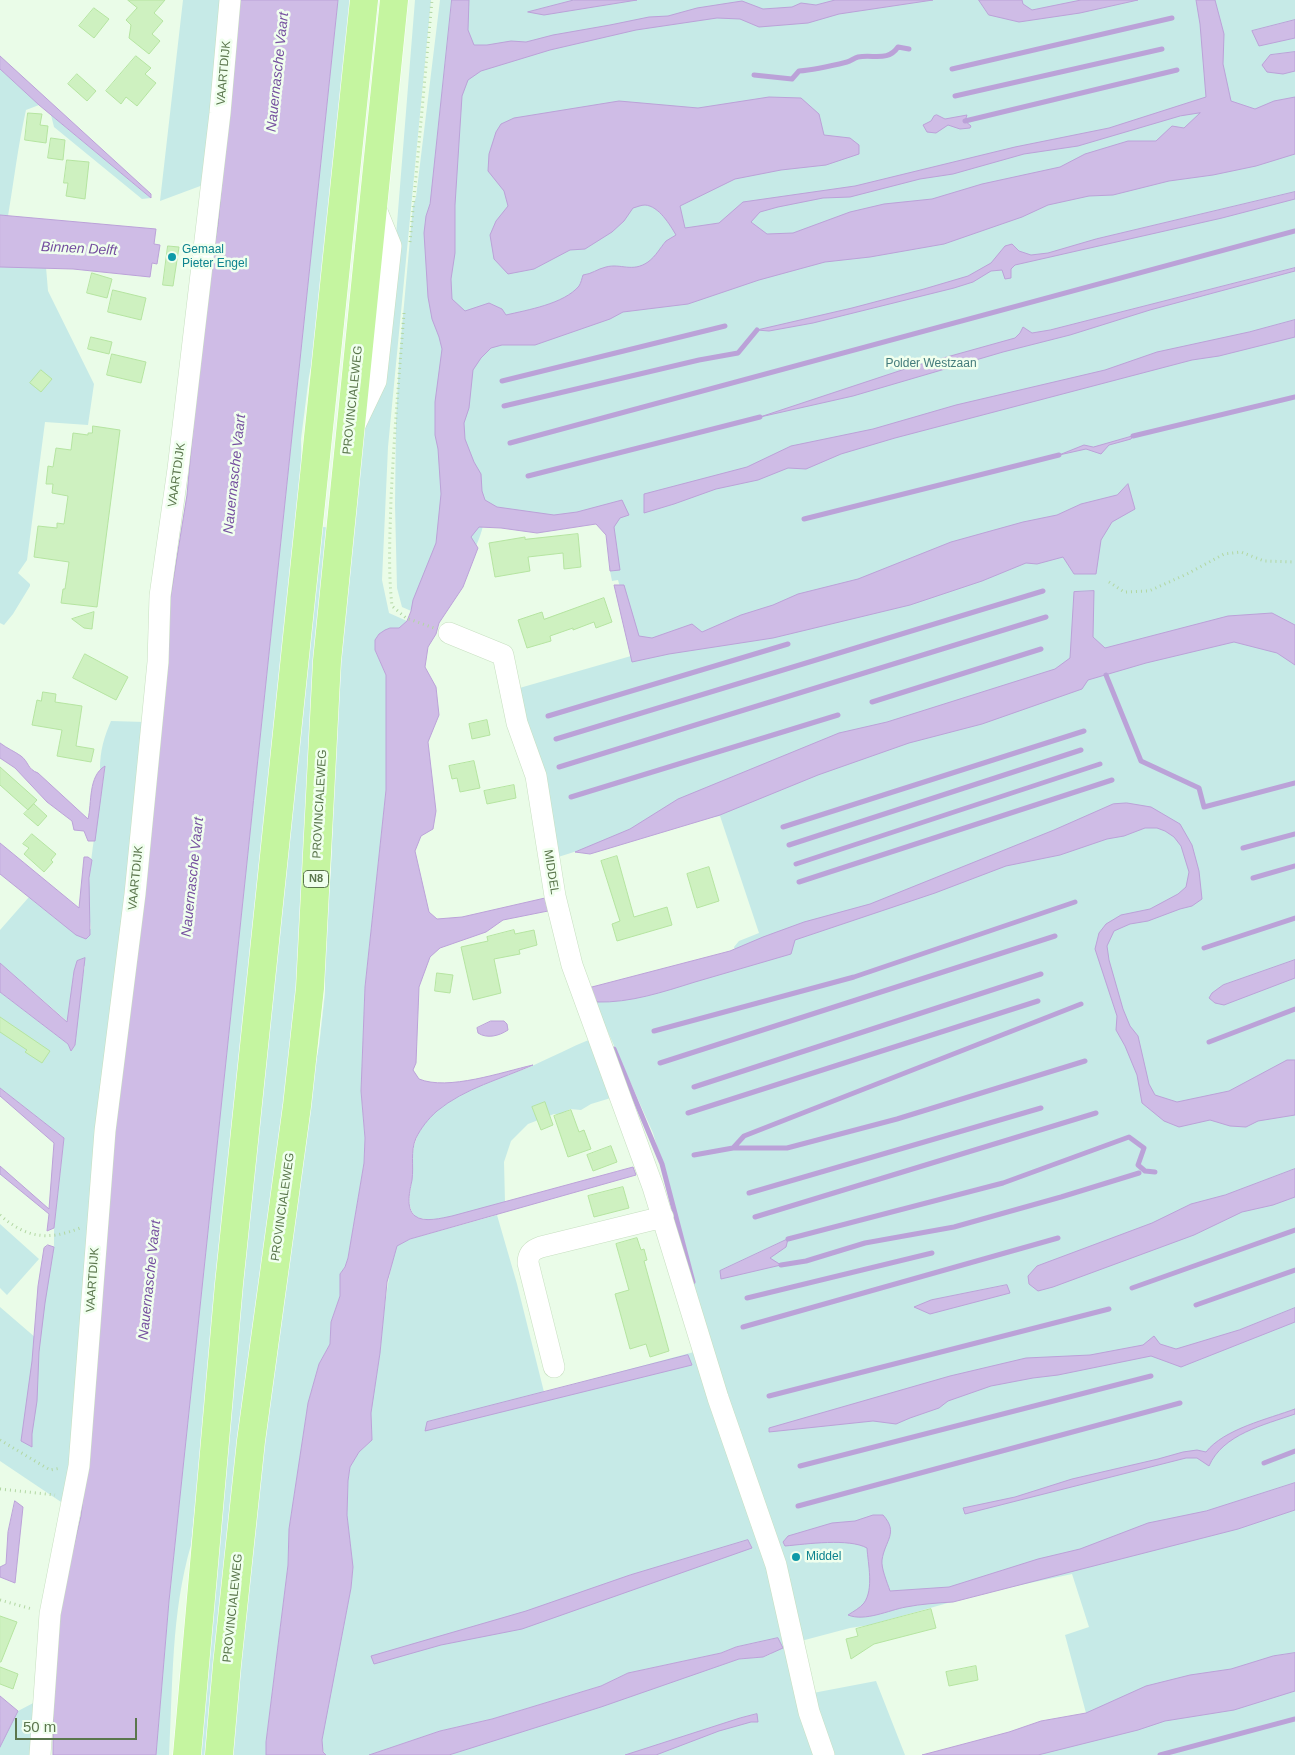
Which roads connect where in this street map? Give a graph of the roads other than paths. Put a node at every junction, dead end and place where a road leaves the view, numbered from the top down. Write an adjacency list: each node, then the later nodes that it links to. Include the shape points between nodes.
1 (230, 0): 7 (street, VAARTDIJK, via 220,113 160,596 157,672 135,894 105,1131 80,1466 50,1614)
2 (364, 0): 8 (highway, via 229,1284)
3 (394, 0): 9 (highway, PROVINCIALEWEG / N8, via 327,661 310,988 251,1441)
4 (449, 633): 5 (street, MIDDEL, via 503,654 517,723 536,776 554,896 572,965)
5 (663, 1217): 6 (street, via 541,1247 528,1257); 10 (street, MIDDEL, via 718,1398 776,1564 809,1712)
6 (554, 1367)
7 (40, 1755)
8 (187, 1755)
9 (219, 1755)
10 (824, 1755)

